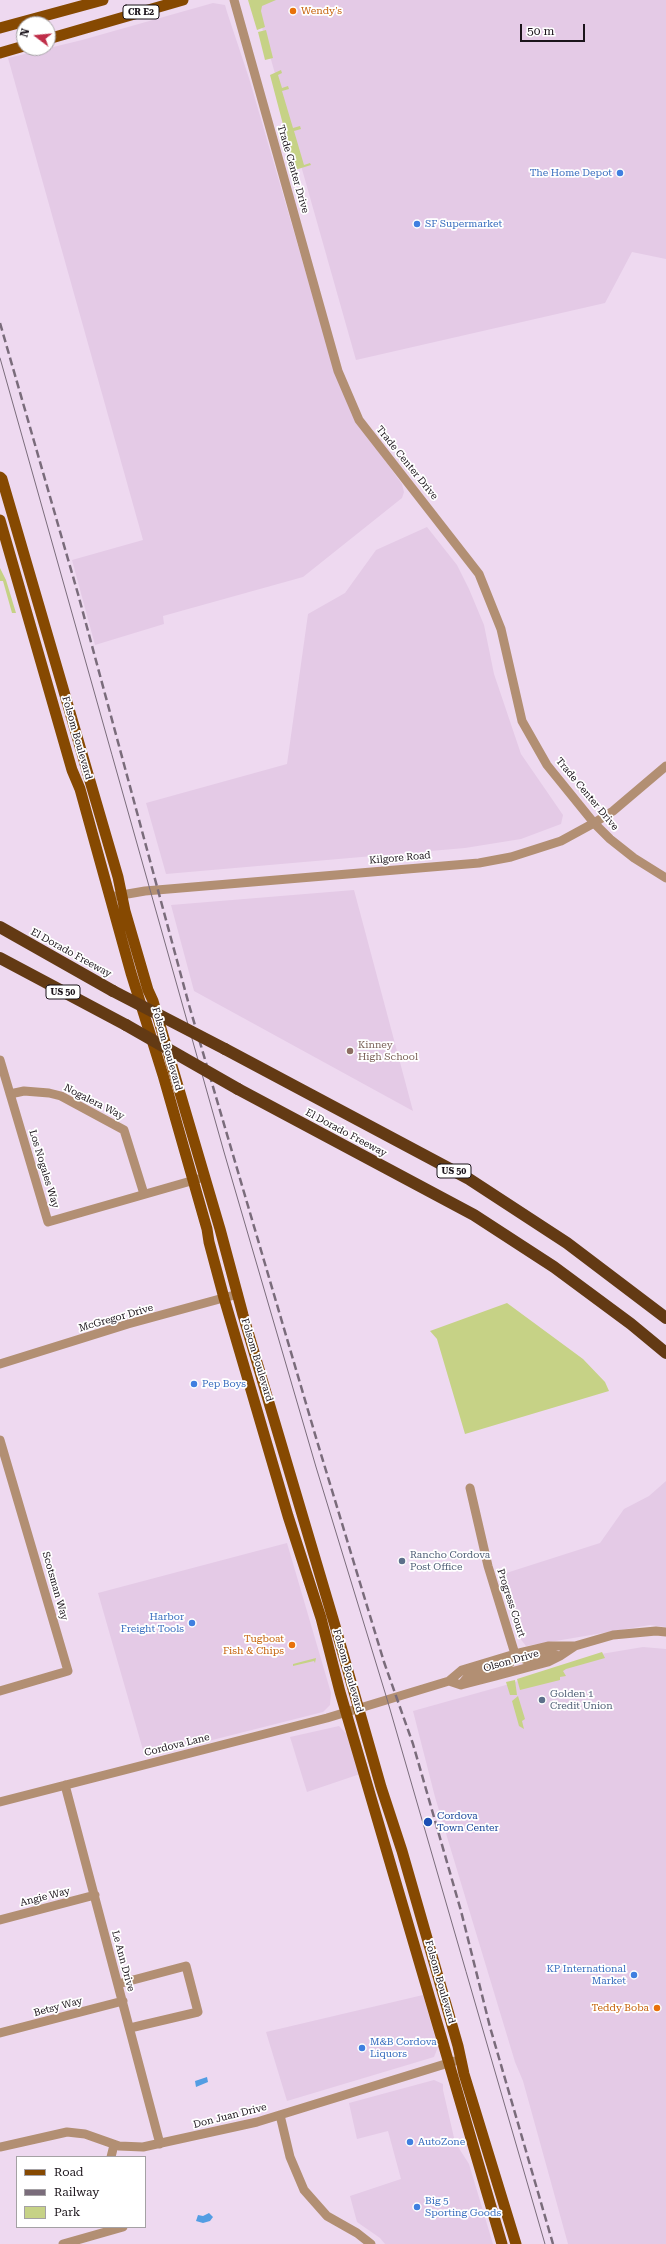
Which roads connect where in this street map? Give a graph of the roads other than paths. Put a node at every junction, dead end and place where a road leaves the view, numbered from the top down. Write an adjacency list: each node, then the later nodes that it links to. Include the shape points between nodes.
1 (103, 0): 4 (main road)
2 (183, 0): 5 (main road, CR E2)
3 (234, 0): 13 (street, Trade Center Drive, via 338,371 356,415 480,574 501,629 522,721 547,765)
4 (0, 28)
5 (56, 37)
6 (16, 48): 7 (main road)
7 (0, 53)
8 (0, 477): 11 (main road, Folsom Boulevard)
9 (0, 520): 10 (main road, via 28,619 36,623)
10 (37, 636): 11 (main road, via 46,657); 16 (main road, Folsom Boulevard, via 72,770 80,789)
11 (56, 666): 15 (main road, Folsom Boulevard)
12 (666, 766): 13 (street, Kilgore Road, via 613,811)
13 (594, 823): 14 (street, Trade Center Drive, via 622,849); 15 (street, Kilgore Road, via 561,841 491,861)
14 (666, 878)
15 (122, 894): 16 (street, Kilgore Road); 21 (main road, Folsom Boulevard, via 175,1076)
16 (110, 897): 21 (main road, Folsom Boulevard)
17 (0, 927): 25 (highway, El Dorado Freeway / US 50, bridge, via 113,990 470,1179 567,1243)
18 (0, 958): 26 (highway, El Dorado Freeway / US 50, bridge, via 474,1215 554,1267)
19 (0, 1060): 20 (street, Los Nogales Way)
20 (10, 1094): 22 (street, Nogalera Way, via 24,1091 49,1092 124,1130); 22 (street, Los Nogales Way, via 48,1222)
21 (198, 1179): 22 (street, Los Nogales Way); 23 (main road, Folsom Boulevard, via 220,1228); 24 (main road, Folsom Boulevard)
22 (144, 1194)
23 (238, 1294): 24 (street, McGregor Drive); 31 (main road, Folsom Boulevard)
24 (224, 1298): 27 (street, McGregor Drive, via 114,1328); 30 (main road, Folsom Boulevard)
25 (666, 1318)
26 (666, 1353)
27 (0, 1364)
28 (0, 1440): 38 (street, Scotsman Way, via 68,1670)
29 (470, 1488): 34 (street, Progress Court, via 488,1566)
30 (288, 1516): 31 (main road, via 296,1519 307,1550); 40 (main road, Folsom Boulevard, via 321,1618)
31 (315, 1558): 39 (main road, Folsom Boulevard)
32 (666, 1632): 33 (street, Olson Drive, via 613,1635)
33 (575, 1646): 34 (street, Olson Drive, via 549,1646); 35 (street, Olson Drive)
34 (515, 1654): 35 (street, via 526,1660 552,1654); 36 (street, Olson Drive, via 462,1670); 37 (street, via 505,1666 469,1675)
35 (560, 1656): 37 (street, Olson Drive, via 548,1662)
36 (449, 1681): 37 (street); 39 (street, Olson Drive)
37 (461, 1685)
38 (0, 1691)
39 (358, 1708): 40 (street, Cordova Lane); 46 (main road, Folsom Boulevard)
40 (346, 1712): 41 (street, Cordova Lane); 43 (main road, Folsom Boulevard)
41 (65, 1785): 42 (street, Cordova Lane); 44 (street, Le Ann Drive)
42 (0, 1802)
43 (394, 1879): 46 (main road, via 406,1890 427,1962); 52 (main road, Folsom Boulevard)
44 (95, 1895): 45 (street, Angie Way); 47 (street, Le Ann Drive)
45 (0, 1920)
46 (436, 1966): 51 (main road, Folsom Boulevard)
47 (118, 1984): 48 (street, Le Ann Drive); 49 (street, via 186,1966 198,2012)
48 (122, 2001): 49 (street, Le Ann Drive); 50 (street, Betsy Way)
49 (130, 2028): 54 (street, Le Ann Drive)
50 (0, 2033)
51 (461, 2059): 52 (street, Don Juan Drive); 62 (main road, Folsom Boulevard)
52 (449, 2063): 53 (street, Don Juan Drive); 61 (main road, Folsom Boulevard)
53 (280, 2115): 54 (street, Don Juan Drive); 60 (street, via 290,2157 304,2190 327,2216)
54 (160, 2144): 55 (street, Don Juan Drive, via 131,2148)
55 (114, 2145): 56 (street, Don Juan Drive, via 85,2134 66,2132); 57 (street)
56 (0, 2147)
57 (111, 2156)
58 (119, 2228): 59 (street)
59 (63, 2244)
60 (371, 2244)
61 (502, 2244)
62 (516, 2244)

